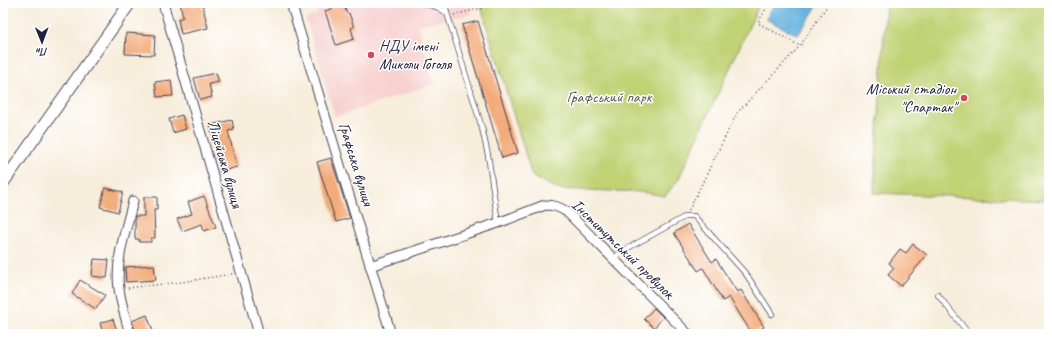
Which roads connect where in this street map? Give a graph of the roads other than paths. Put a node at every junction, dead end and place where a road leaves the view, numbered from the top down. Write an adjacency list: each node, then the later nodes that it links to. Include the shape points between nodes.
1 (130, 3): 7 (street)
2 (163, 3): 15 (street, Ліцейська вулиця)
3 (291, 3): 11 (street, Графська вулиця)
4 (423, 3): 6 (lane, via 437,7)
5 (445, 3): 6 (lane)
6 (448, 15): 9 (lane, via 482,128)
7 (3, 183)
8 (133, 201): 14 (street, via 120,253 119,288)
9 (498, 223): 10 (street, Інститутський провулок, via 545,205 559,207 567,212); 11 (street, Інститутський провулок)
10 (612, 259): 13 (lane, via 686,216 694,216 746,274); 17 (street, Інститутський провулок)
11 (370, 266): 16 (street, Графська вулиця)
12 (938, 295): 18 (lane)
13 (772, 314)
14 (130, 334)
15 (259, 334)
16 (391, 334)
17 (688, 334)
18 (969, 334)

